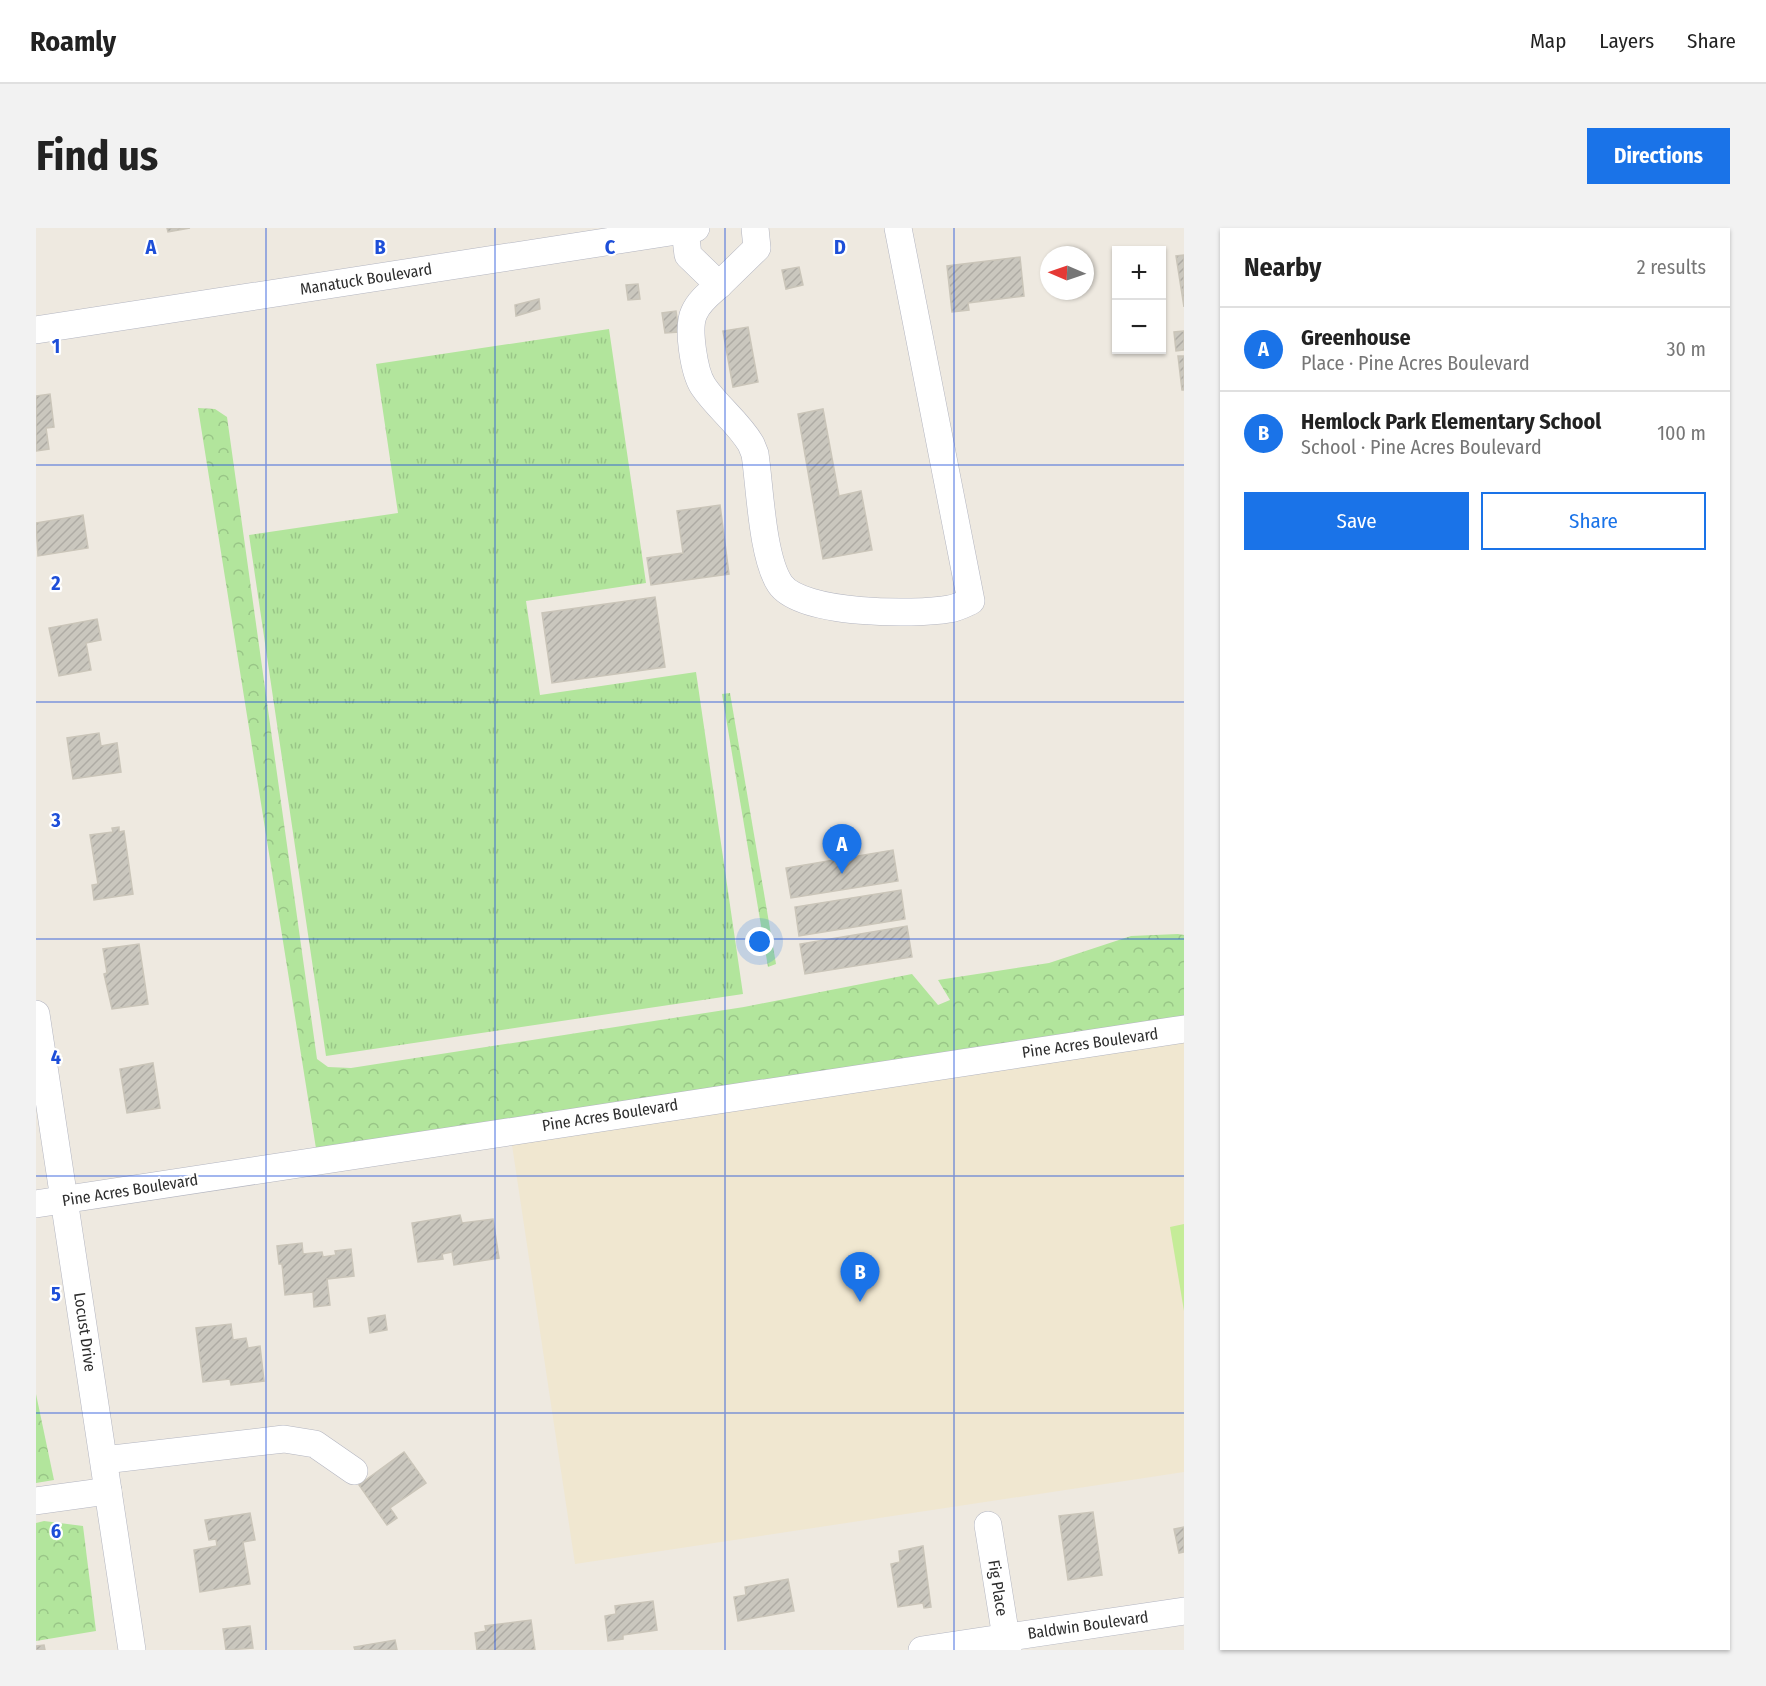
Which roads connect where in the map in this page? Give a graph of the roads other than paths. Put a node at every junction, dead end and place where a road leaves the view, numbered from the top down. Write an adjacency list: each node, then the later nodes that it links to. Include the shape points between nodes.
1 (756, 228): 4 (street, via 757,248)
2 (898, 228): 4 (street, via 971,601 952,609 869,612 803,599 781,587 770,564 755,454 704,386 695,362 693,315)
3 (691, 229): 4 (street, via 688,255); 5 (street, Manatuck Boulevard)
4 (719, 285)
5 (36, 330)
6 (36, 1014): 8 (street, Locust Drive)
7 (1184, 1029): 8 (street, Pine Acres Boulevard)
8 (65, 1200): 9 (street, Pine Acres Boulevard); 10 (street, Locust Drive)
9 (36, 1204)
10 (104, 1460): 11 (street, via 284,1439 315,1444); 12 (street, Locust Drive)
11 (354, 1472)
12 (108, 1491): 13 (street); 17 (street, Locust Drive)
13 (36, 1501)
14 (988, 1525): 16 (street, Fig Place)
15 (1184, 1611): 16 (street, Baldwin Boulevard)
16 (1007, 1643): 18 (street, Baldwin Boulevard)
17 (132, 1650)
18 (922, 1650)

